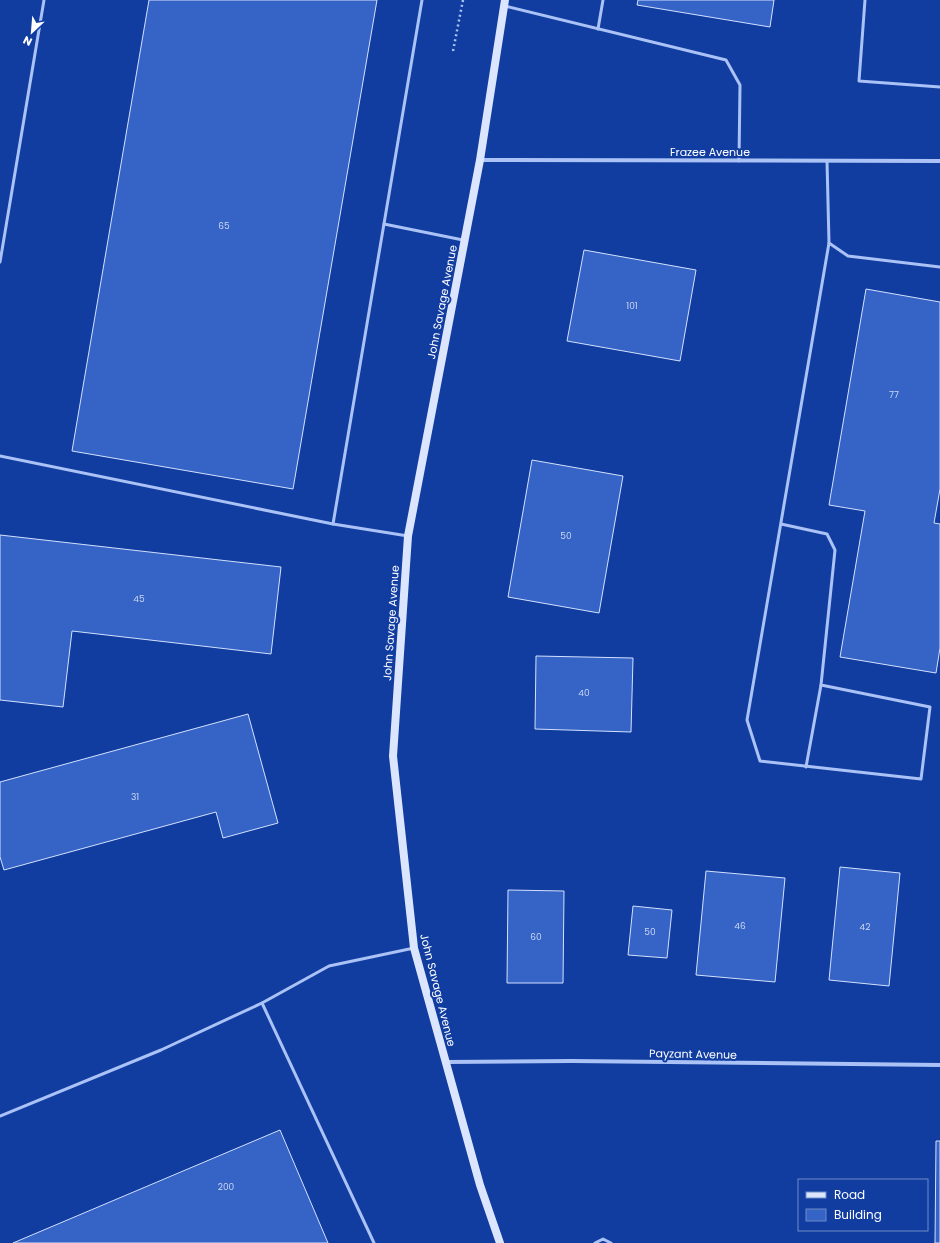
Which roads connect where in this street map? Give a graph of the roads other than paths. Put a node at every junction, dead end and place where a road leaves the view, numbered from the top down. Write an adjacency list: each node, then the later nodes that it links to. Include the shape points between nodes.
1 (44, 0): 15 (lane)
2 (422, 0): 12 (lane)
3 (603, 0): 6 (lane)
4 (865, 0): 7 (lane, via 859,81)
5 (504, 3): 6 (lane); 8 (main road, John Savage Avenue)
6 (598, 29): 9 (lane, via 726,60 740,85)
7 (940, 87)
8 (480, 160): 9 (street, Frazee Avenue); 13 (main road, John Savage Avenue)
9 (739, 161): 10 (street, Frazee Avenue)
10 (827, 161): 11 (street, Frazee Avenue); 14 (lane)
11 (940, 161)
12 (384, 224): 13 (lane); 18 (lane)
13 (465, 241): 20 (main road, John Savage Avenue)
14 (828, 243): 16 (lane, via 848,256); 19 (lane)
15 (0, 262)
16 (940, 267)
17 (0, 456): 18 (lane)
18 (333, 524): 20 (lane)
19 (781, 524): 21 (lane, via 827,534 835,550); 22 (lane, via 747,720 760,761)
20 (408, 536): 23 (main road, John Savage Avenue, via 392,756)
21 (821, 685): 22 (lane); 22 (lane, via 930,707 921,779)
22 (806, 766)
23 (414, 948): 24 (lane, via 329,966); 25 (main road, John Savage Avenue)
24 (262, 1003): 27 (lane, via 161,1050); 28 (lane)
25 (446, 1062): 26 (street, Payzant Avenue); 29 (main road, John Savage Avenue, via 480,1185)
26 (940, 1065)
27 (0, 1116)
28 (374, 1243)
29 (500, 1243)
30 (595, 1243): 31 (lane, via 604,1239)
31 (611, 1243)

